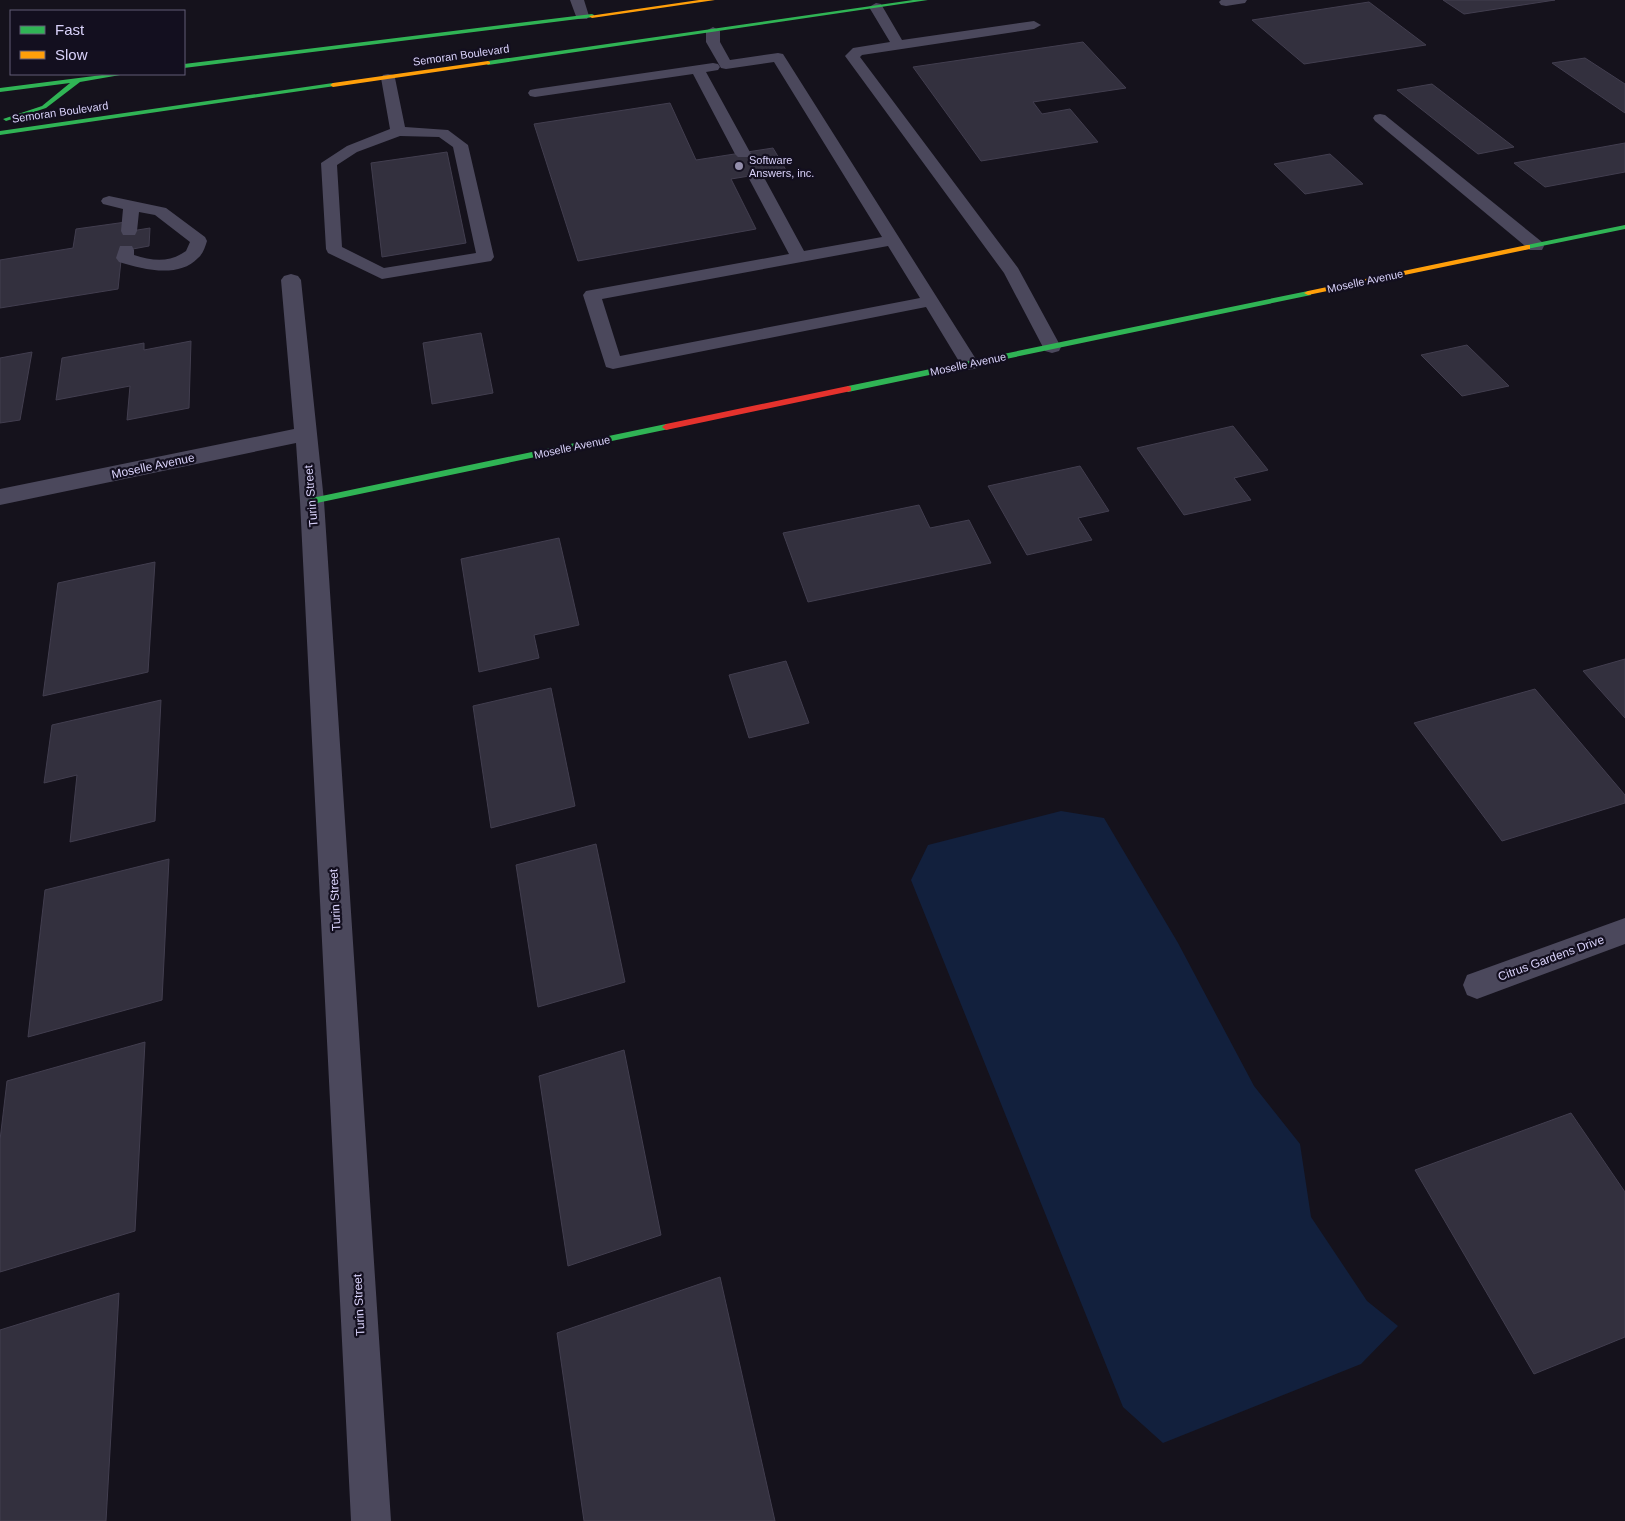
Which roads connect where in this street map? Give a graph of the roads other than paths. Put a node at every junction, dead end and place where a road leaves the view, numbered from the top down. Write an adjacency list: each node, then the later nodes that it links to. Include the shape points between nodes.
1 (577, 0): 8 (lane)
2 (712, 0): 8 (main road, Semoran Boulevard)
3 (893, 0): 7 (main road)
4 (925, 0): 7 (main road, Semoran Boulevard)
5 (1240, 0): 6 (lane)
6 (1226, 2)
7 (876, 7): 11 (main road, Semoran Boulevard); 12 (lane)
8 (582, 16): 10 (main road, Semoran Boulevard)
9 (1034, 25): 12 (lane)
10 (485, 30): 13 (main road); 15 (main road, Semoran Boulevard)
11 (713, 31): 14 (lane, via 713,42); 18 (main road, Semoran Boulevard)
12 (899, 46): 40 (lane, via 858,51 852,56 1012,272)
13 (410, 50)
14 (726, 65): 16 (lane); 34 (lane, via 778,57)
15 (185, 66)
16 (697, 69): 21 (lane); 28 (lane)
17 (114, 75): 19 (main road)
18 (388, 78): 23 (main road, Semoran Boulevard); 26 (lane)
19 (80, 79): 20 (main road); 25 (main road, via 44,107)
20 (0, 90)
21 (535, 93)
22 (173, 96): 23 (main road)
23 (117, 116): 27 (main road, Semoran Boulevard)
24 (1380, 118): 35 (lane)
25 (0, 120)
26 (398, 130): 26 (lane, via 352,149 329,163 334,249 382,274 485,257 460,145 443,133)
27 (0, 133)
28 (742, 154)
29 (755, 175): 37 (lane)
30 (109, 201): 31 (lane)
31 (132, 206): 33 (lane); 36 (lane, via 160,211 199,241 193,254 174,265 147,265 125,258)
32 (1625, 227): 35 (main road, Moselle Avenue)
33 (129, 231)
34 (892, 240): 37 (lane); 39 (lane)
35 (1536, 246): 40 (main road, Moselle Avenue)
36 (126, 250)
37 (799, 257): 39 (lane, via 592,295 613,363)
38 (292, 280): 42 (street, Turin Street)
39 (930, 301): 41 (lane)
40 (1052, 347): 41 (main road, Moselle Avenue)
41 (970, 364): 44 (main road, Moselle Avenue)
42 (305, 434): 43 (street, Moselle Avenue); 44 (street, Turin Street)
43 (0, 497)
44 (312, 501): 47 (street, Turin Street)
45 (1625, 931): 46 (lane, Citrus Gardens Drive)
46 (1476, 985)
47 (371, 1521)

